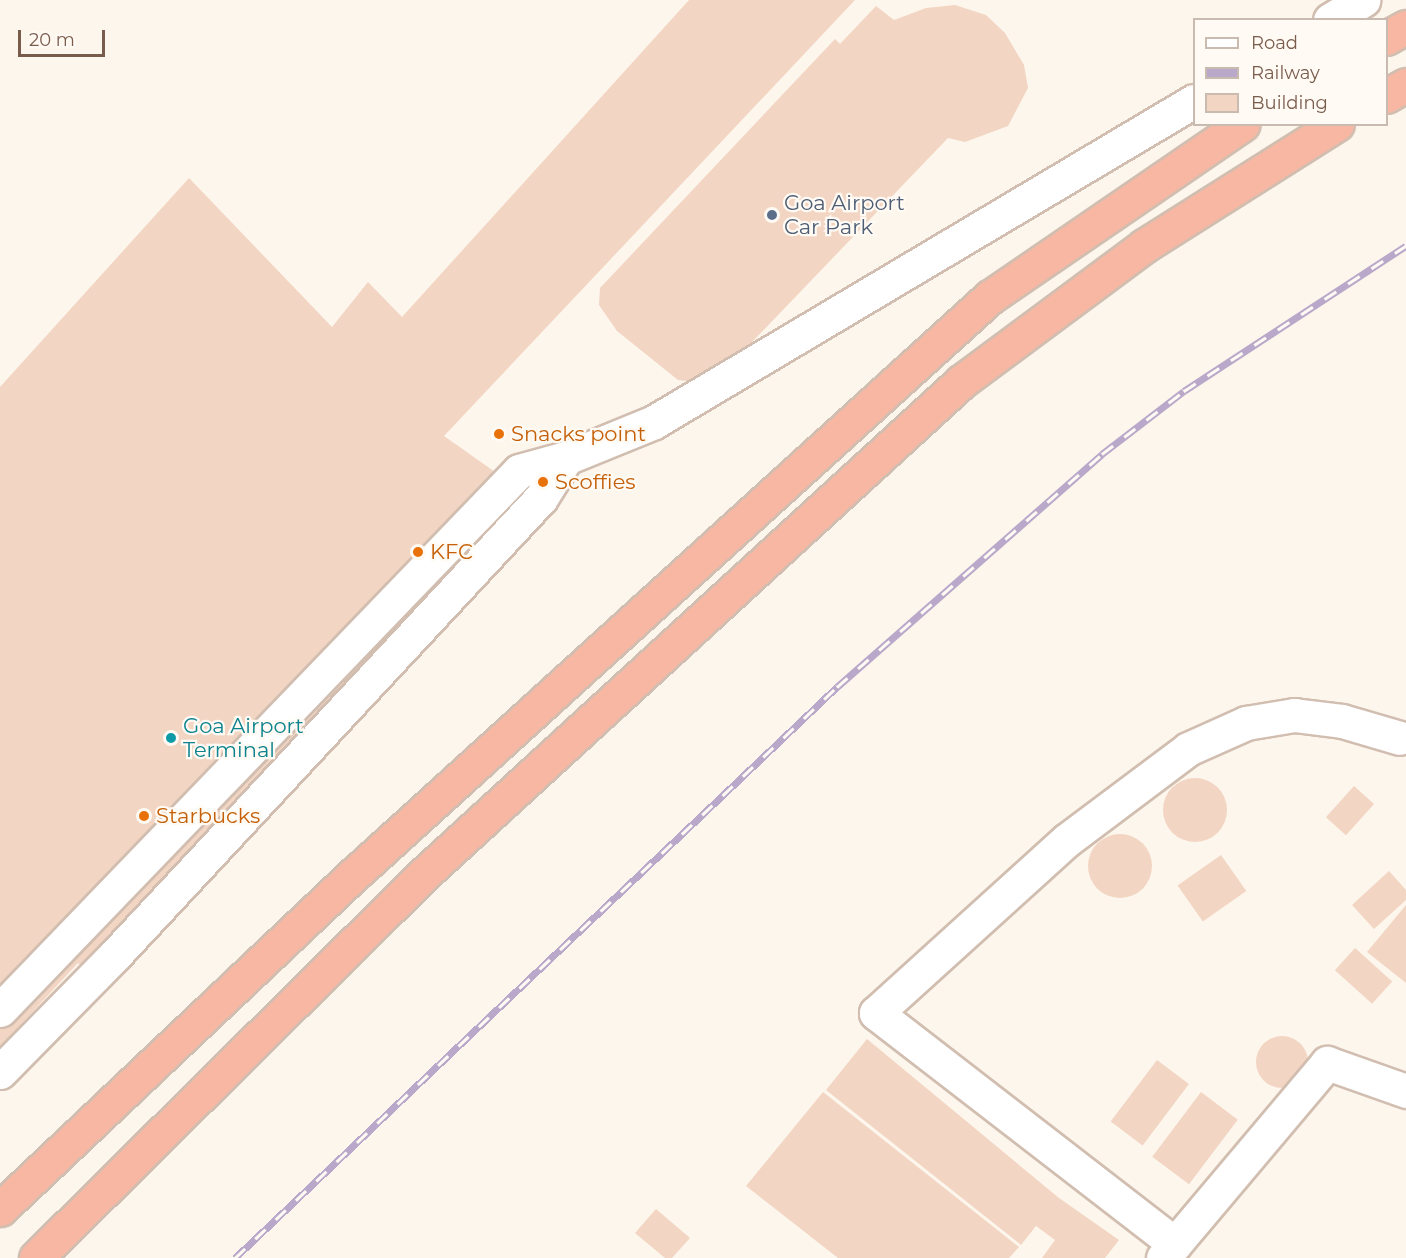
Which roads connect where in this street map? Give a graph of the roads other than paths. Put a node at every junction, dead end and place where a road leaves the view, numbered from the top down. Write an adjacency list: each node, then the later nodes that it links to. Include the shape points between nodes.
1 (1363, 0): 2 (street)
2 (1333, 18)
3 (1406, 27): 4 (highway)
4 (1388, 37)
5 (1406, 85): 6 (highway)
6 (1388, 95)
7 (1193, 101): 10 (street, via 654,422)
8 (1240, 126): 15 (highway, via 990,297 360,868)
9 (1334, 126): 17 (highway, via 1144,246 961,382 423,875)
10 (566, 458): 12 (street, via 519,471); 13 (street, via 541,498 116,954)
11 (1400, 738): 16 (street, via 1342,721 1294,715 1246,723 1188,749 1067,840 876,1013)
12 (0, 1010)
13 (0, 1072)
14 (1406, 1091): 16 (street, via 1327,1063)
15 (0, 1209)
16 (1169, 1251)
17 (36, 1258)

